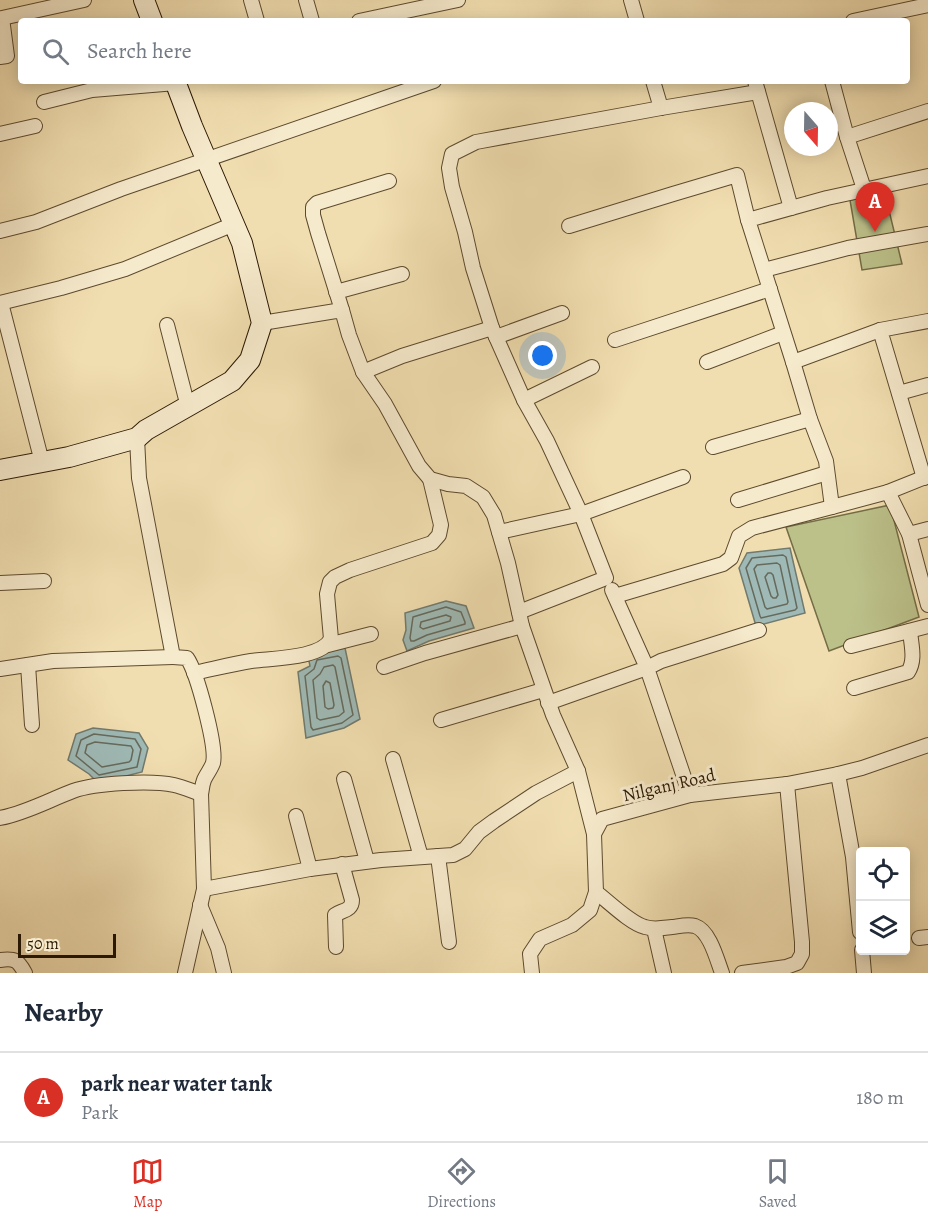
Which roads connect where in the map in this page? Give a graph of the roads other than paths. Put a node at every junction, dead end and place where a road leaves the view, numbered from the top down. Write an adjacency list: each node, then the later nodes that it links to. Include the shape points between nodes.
1 (84, 0): 14 (street, via 2,18 7,56)
2 (144, 0): 8 (street)
3 (250, 0): 9 (street)
4 (306, 0): 10 (street)
5 (458, 0): 11 (street)
6 (631, 0): 12 (street)
7 (928, 5): 13 (street)
8 (151, 18)
9 (256, 18)
10 (311, 18)
11 (373, 18)
12 (636, 18)
13 (867, 18)
14 (0, 57)
15 (155, 84): 21 (street, via 92,90)
16 (177, 84): 27 (street)
17 (425, 84): 27 (street)
18 (654, 84): 22 (street)
19 (833, 84): 26 (street)
20 (757, 87): 22 (street); 31 (street)
21 (44, 102)
22 (661, 108): 48 (street, via 476,142 452,154 452,187)
23 (928, 111): 26 (street)
24 (35, 126): 25 (street)
25 (0, 134)
26 (848, 137): 30 (street)
27 (207, 160): 33 (street); 35 (street, via 36,222)
28 (928, 176): 30 (street)
29 (389, 181): 40 (street, via 313,207)
30 (864, 189): 31 (street)
31 (791, 208): 32 (street)
32 (748, 220): 34 (street, via 737,175); 37 (street)
33 (234, 224): 41 (street, via 124,269); 45 (street)
34 (569, 226)
35 (0, 231)
36 (928, 234): 37 (street, via 848,248)
37 (764, 270): 39 (street)
38 (402, 274): 40 (street)
39 (770, 289): 49 (street); 50 (street)
40 (336, 292): 42 (street)
41 (1, 303): 62 (street)
42 (342, 310): 45 (street); 54 (street)
43 (562, 313): 48 (street)
44 (928, 321): 47 (street)
45 (262, 323): 58 (street, via 250,360 232,381)
46 (167, 325): 58 (street)
47 (880, 330): 52 (street); 56 (street)
48 (494, 333): 54 (street, via 402,356); 57 (street)
49 (783, 333): 51 (street); 52 (street)
50 (615, 340)
51 (706, 362)
52 (794, 362): 59 (street)
53 (592, 367): 57 (street)
54 (363, 372): 67 (street)
55 (928, 385): 56 (street)
56 (899, 393): 66 (street)
57 (524, 400): 71 (street)
58 (188, 406): 60 (street)
59 (810, 419): 61 (street); 64 (street)
60 (137, 438): 62 (street); 87 (street, via 139,478)
61 (713, 447)
62 (42, 462): 63 (street)
63 (0, 470)
64 (827, 473): 69 (street); 70 (street)
65 (683, 477): 71 (street)
66 (926, 477): 68 (street)
67 (430, 479): 73 (street, via 466,486 483,497); 85 (street, via 441,525 439,535 432,543 335,577 327,594 331,639)
68 (888, 492): 70 (street); 74 (street)
69 (738, 500)
70 (832, 507): 78 (street, via 752,528 739,536 731,558 723,564)
71 (580, 514): 73 (street); 75 (street)
72 (928, 529): 74 (street)
73 (499, 532): 80 (street)
74 (909, 534): 79 (street)
75 (606, 578): 78 (street); 80 (street)
76 (44, 581): 77 (street)
77 (0, 582)
78 (615, 596): 90 (street)
79 (928, 605)
80 (520, 619): 89 (street); 94 (street)
81 (928, 626): 83 (street)
82 (759, 630): 90 (street)
83 (910, 631): 86 (street); 93 (street, via 912,666 908,672)
84 (371, 634): 85 (street)
85 (328, 645): 92 (street, via 297,656)
86 (851, 646)
87 (173, 657): 88 (street); 92 (street, via 187,658)
88 (28, 665): 91 (street); 96 (street)
89 (384, 667)
90 (647, 668): 94 (street); 104 (street)
91 (0, 669)
92 (194, 673): 103 (street, via 212,745 213,763)
93 (854, 688)
94 (546, 696): 95 (street); 99 (street)
95 (441, 720)
96 (32, 725)
97 (928, 745): 100 (street, Nilganj Road)
98 (393, 759): 109 (street)
99 (578, 771): 107 (street); 108 (street, via 494,821 465,849)
100 (838, 774): 102 (street, Nilganj Road); 115 (street)
101 (344, 779): 110 (street)
102 (787, 784): 104 (street, Nilganj Road); 128 (street, via 802,954 797,963 786,967)
103 (201, 794): 106 (street, via 150,782 104,785 76,789); 113 (street)
104 (690, 795): 107 (street, Nilganj Road, via 602,819)
105 (296, 816): 112 (street)
106 (0, 818)
107 (594, 834): 114 (street)
108 (438, 856): 109 (street); 118 (street)
109 (422, 857): 110 (street)
110 (367, 861): 111 (street)
111 (342, 864): 112 (street); 119 (street, via 352,905 335,915)
112 (310, 869): 113 (street)
113 (204, 889): 116 (street)
114 (597, 892): 117 (street, via 634,922); 125 (street, via 590,910 572,925 540,939 530,954)
115 (858, 901)
116 (200, 905): 123 (street); 124 (street)
117 (654, 929): 126 (street); 127 (street, via 686,925 700,928 707,935)
118 (449, 942)
119 (336, 947)
120 (862, 955): 129 (street)
121 (0, 960): 122 (street, via 15,960)
122 (25, 973)
123 (185, 973)
124 (224, 973)
125 (532, 973)
126 (664, 973)
127 (722, 973)
128 (742, 973)
129 (864, 973)

